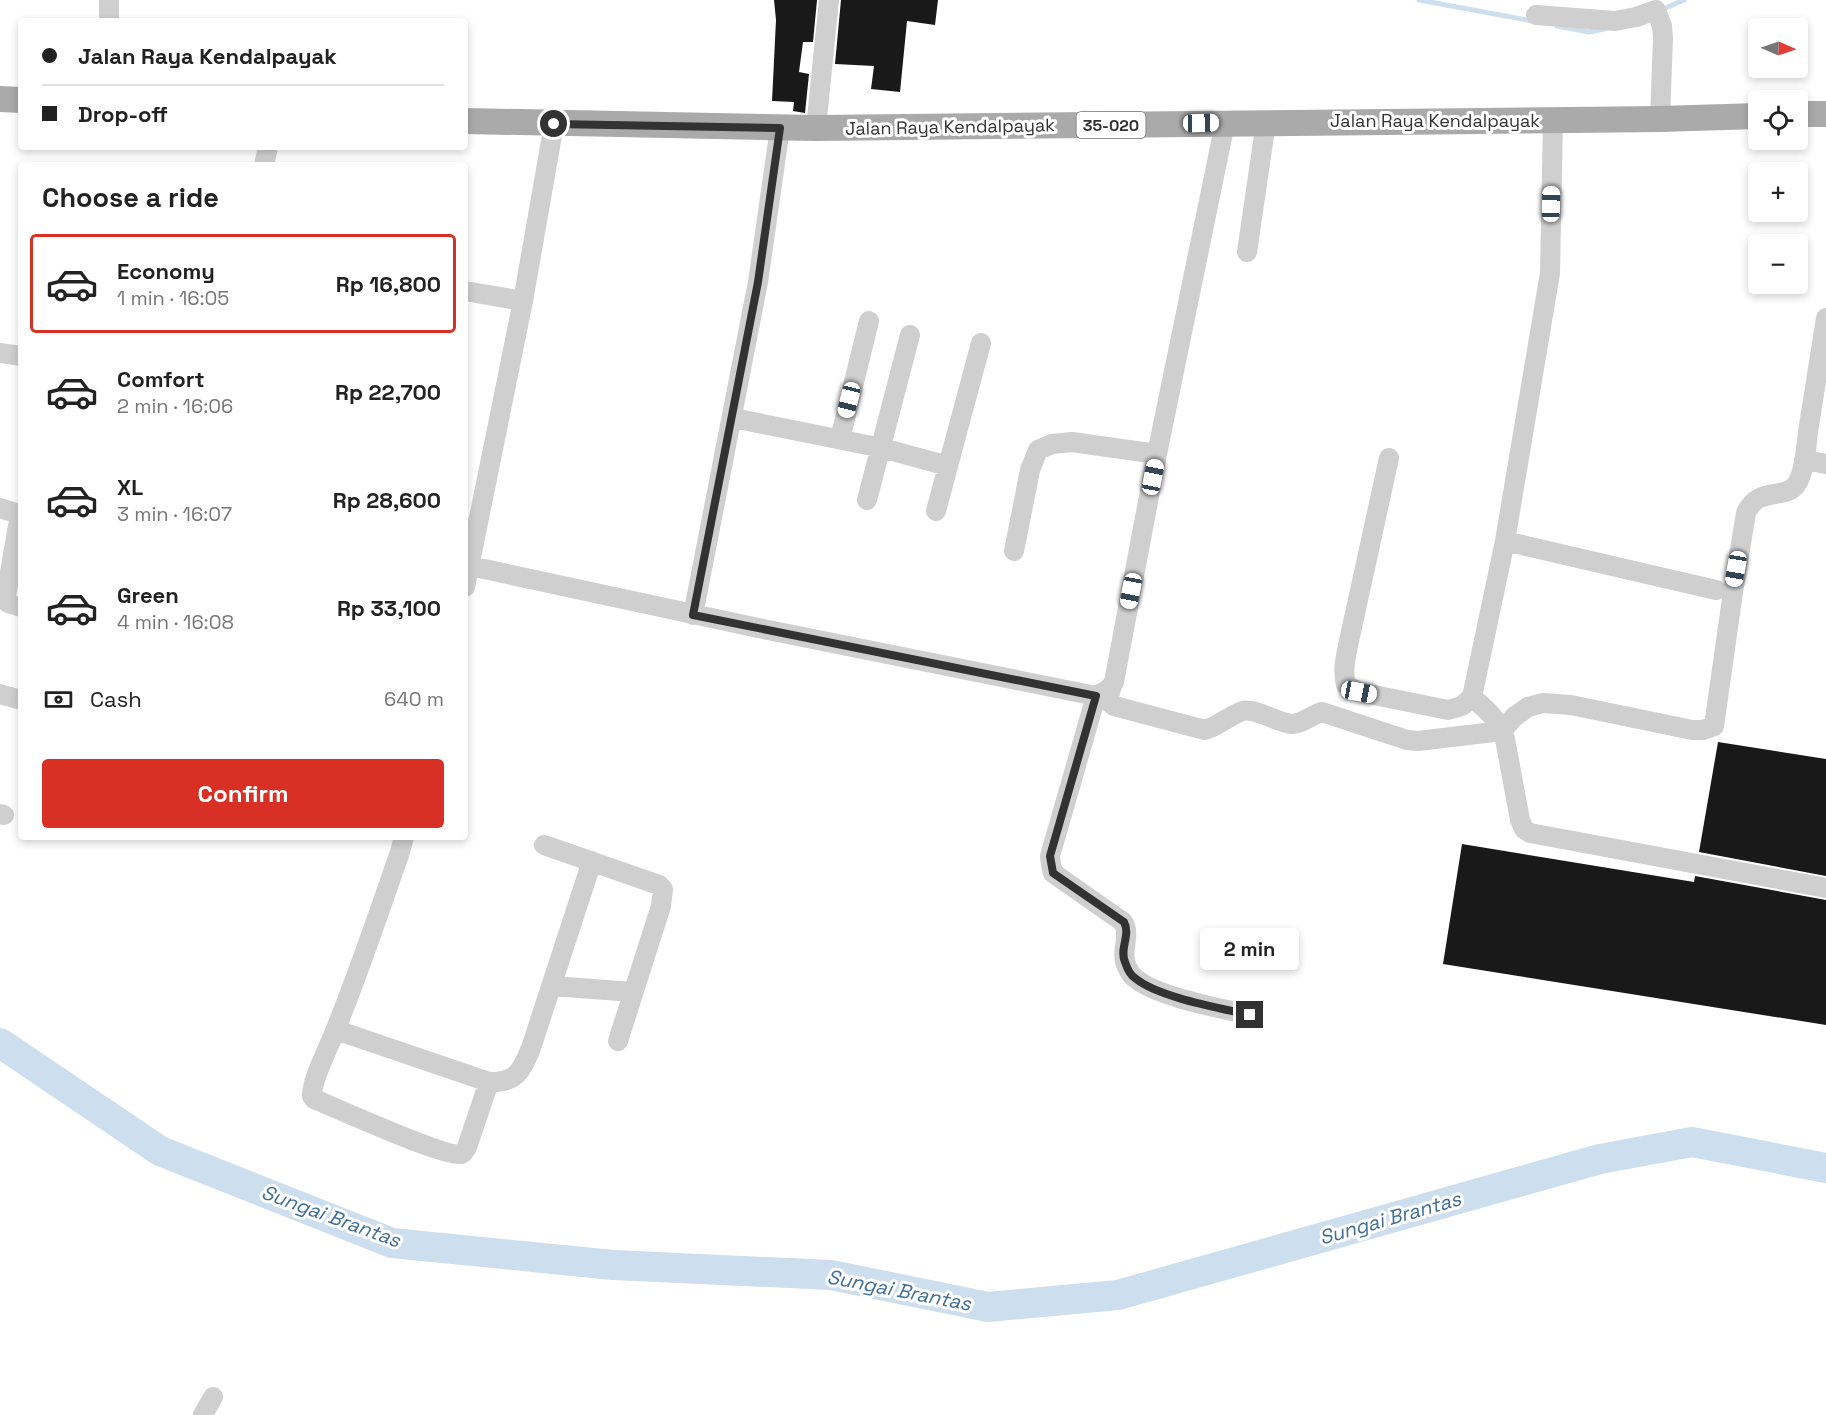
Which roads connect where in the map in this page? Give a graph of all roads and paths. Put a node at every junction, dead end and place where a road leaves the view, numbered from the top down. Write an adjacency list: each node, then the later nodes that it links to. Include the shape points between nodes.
1 (110, 0): 4 (street)
2 (829, 0): 17 (street)
3 (1536, 15): 10 (street, via 1615,21 1656,10 1663,38)
4 (109, 18)
5 (0, 99): 6 (main road)
6 (18, 100)
7 (1808, 114): 8 (main road)
8 (1826, 114)
9 (1748, 116): 10 (main road, Jalan Raya Kendalpayak / 35-020)
10 (1660, 118): 11 (main road, Jalan Raya Kendalpayak / 35-020)
11 (1553, 120): 13 (main road, Jalan Raya Kendalpayak / 35-020); 41 (street, via 1550,273)
12 (468, 121): 15 (main road, Jalan Raya Kendalpayak / 35-020)
13 (1266, 122): 14 (main road, Jalan Raya Kendalpayak / 35-020); 18 (street)
14 (1225, 123): 17 (main road, Jalan Raya Kendalpayak / 35-020); 31 (street)
15 (554, 124): 16 (main road, Jalan Raya Kendalpayak / 35-020); 20 (street)
16 (780, 128): 17 (main road, Jalan Raya Kendalpayak / 35-020); 28 (street)
17 (816, 128)
18 (1247, 252)
19 (468, 292): 20 (street)
20 (523, 302): 43 (street)
21 (1826, 318): 27 (street)
22 (869, 321): 29 (street)
23 (910, 335): 30 (street)
24 (981, 343): 35 (street)
25 (0, 353): 26 (street)
26 (18, 356)
27 (1820, 398): 33 (street)
28 (733, 418): 29 (street); 47 (street)
29 (840, 439): 30 (street)
30 (882, 448): 35 (street); 36 (street)
31 (1157, 454): 42 (street, via 1072,442 1038,450 1030,470); 48 (street)
32 (1389, 458): 51 (street, via 1348,641 1343,670 1346,685 1359,692 1448,710 1462,706)
33 (1804, 460): 34 (street); 53 (street, via 1792,489 1757,499 1746,513 1714,726 1692,730 1571,705 1543,703 1528,707)
34 (1826, 464)
35 (948, 466): 38 (street)
36 (867, 500)
37 (0, 508): 39 (street)
38 (936, 511)
39 (18, 516)
40 (18, 516): 46 (street, via 6,596 8,603)
41 (1505, 541): 45 (street); 51 (street)
42 (1014, 552)
43 (470, 566): 44 (street); 47 (street)
44 (468, 574)
45 (1716, 590)
46 (18, 606)
47 (693, 615): 50 (street)
48 (1112, 685): 50 (street); 53 (street, via 1108,701 1114,706 1205,730 1243,711 1251,711 1291,724 1322,712 1418,741)
49 (0, 694): 52 (street)
50 (1096, 696): 60 (street, via 1050,856 1053,873 1124,922 1124,959 1133,977 1152,989)
51 (1472, 697): 53 (street, via 1489,711)
52 (18, 699)
53 (1503, 731): 57 (street, via 1520,820 1530,833)
54 (403, 840): 61 (street)
55 (544, 845): 56 (street)
56 (592, 861): 58 (street); 59 (street, via 663,889)
57 (1826, 888)
58 (552, 986): 59 (street); 63 (street, via 522,1068 509,1080)
59 (633, 992): 62 (street)
60 (1250, 1015)
61 (336, 1030): 63 (street); 63 (street, via 312,1096 427,1145 461,1154 464,1151)
62 (618, 1041)
63 (489, 1082)
64 (213, 1397): 65 (street)
65 (203, 1415)

